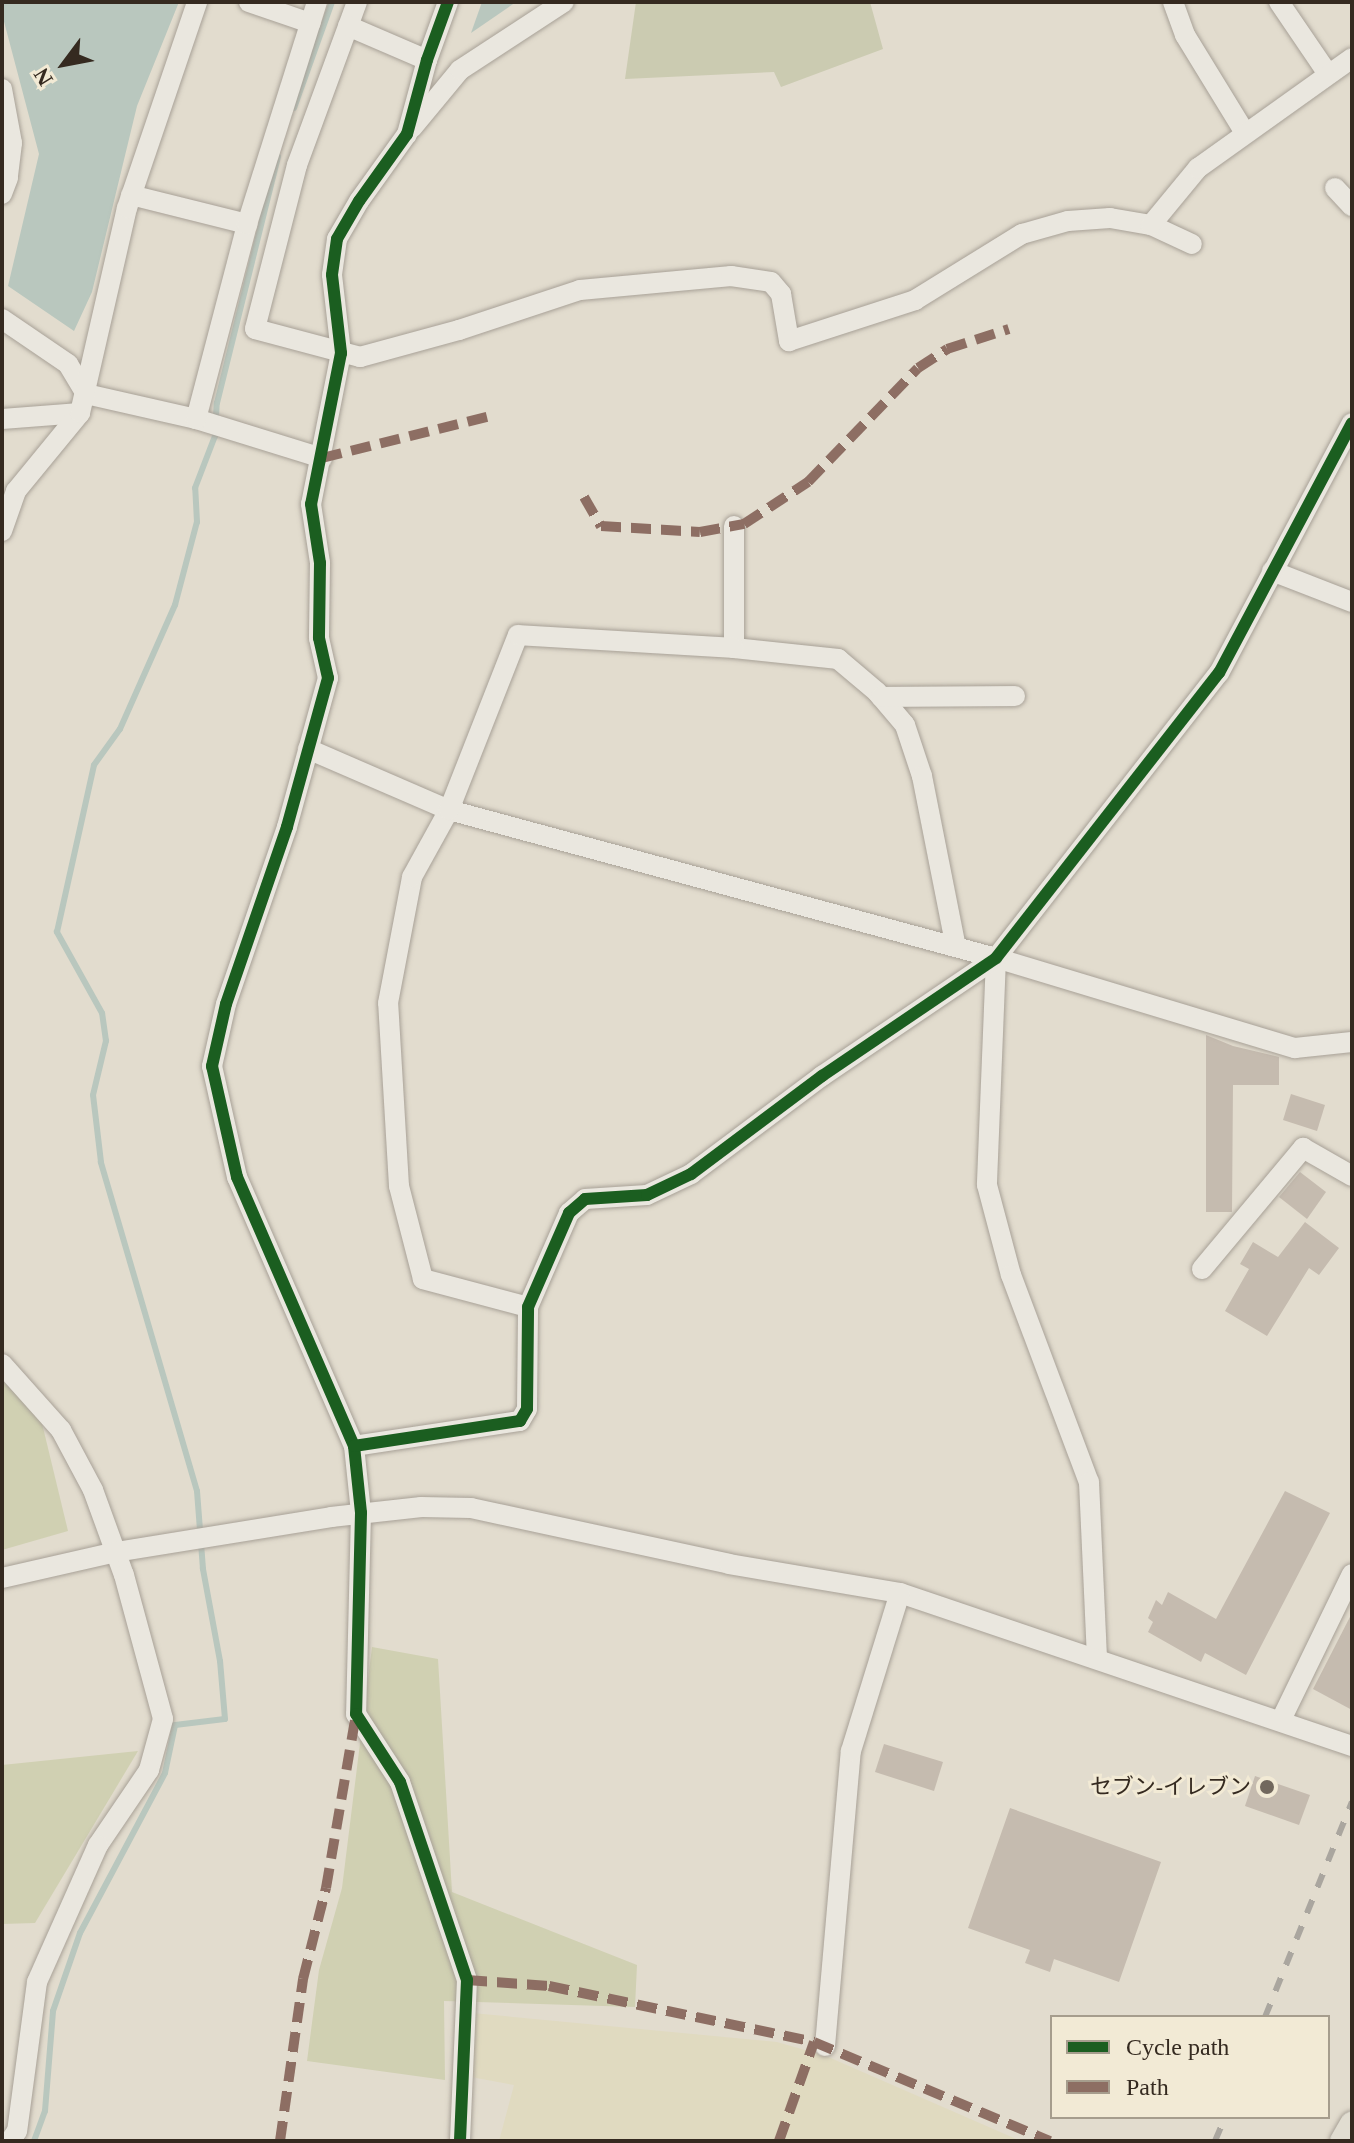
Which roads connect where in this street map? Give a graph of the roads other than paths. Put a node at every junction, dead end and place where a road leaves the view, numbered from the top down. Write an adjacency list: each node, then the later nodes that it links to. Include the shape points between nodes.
1 (197, 2): 19 (street)
2 (249, 2): 9 (street)
3 (317, 2): 9 (street)
4 (357, 2): 10 (street)
5 (448, 2): 12 (street)
6 (564, 2): 16 (street, via 460,70)
7 (1173, 2): 15 (street, via 1185,35)
8 (1279, 2): 13 (street)
9 (310, 23): 21 (street)
10 (348, 26): 12 (street); 25 (street, via 297,165 255,329)
11 (1352, 58): 13 (street)
12 (427, 60): 16 (street)
13 (1328, 74): 15 (street)
14 (2, 89): 18 (street, via 12,143)
15 (1245, 133): 22 (street, via 1198,168)
16 (407, 134): 25 (street, via 337,239 332,275)
17 (1335, 188): 20 (street)
18 (2, 194)
19 (131, 195): 21 (street); 26 (street)
20 (1352, 206)
21 (247, 224): 28 (street)
22 (1151, 225): 23 (street); 25 (street, via 1110,218 1068,221 1022,234 915,300 789,341 781,294 771,282 731,276 580,290 360,357)
23 (1192, 244)
24 (2, 319): 26 (street, via 68,364)
25 (341, 353): 30 (street)
26 (83, 404): 27 (street); 28 (street); 32 (street, via 16,491)
27 (2, 419)
28 (196, 419): 30 (street)
29 (1352, 423): 33 (street)
30 (322, 458): 38 (street, via 311,504 320,563 319,638 328,678)
31 (734, 526): 35 (street)
32 (2, 531)
33 (1272, 571): 34 (street); 41 (street, via 1219,673)
34 (1352, 602)
35 (734, 648): 37 (street, via 838,659); 39 (street, via 518,635)
36 (1015, 696): 37 (street)
37 (881, 697): 40 (street, via 905,725 922,776)
38 (308, 749): 39 (street); 47 (street, via 226,1004 212,1066 237,1177)
39 (449, 810): 40 (street); 45 (street, via 412,877 388,1003 399,1186 423,1279)
40 (956, 947): 41 (street)
41 (996, 958): 42 (street, via 1295,1048); 45 (street, via 822,1076 691,1174 647,1195 585,1199 569,1213); 53 (street, via 987,1185 1011,1275 1089,1482)
42 (1352, 1042)
43 (1352, 1176): 44 (street, via 1303,1148)
44 (1202, 1269)
45 (528, 1307): 47 (street, via 527,1409 520,1421)
46 (2, 1364): 49 (street, via 61,1430 93,1490)
47 (354, 1446): 48 (street)
48 (361, 1513): 49 (street); 52 (street, via 471,1508 729,1564); 59 (street, via 356,1714 400,1782 467,1980)
49 (116, 1552): 51 (street); 58 (street, via 163,1719 149,1770 98,1845 37,1982 17,2131)
50 (1352, 1574): 54 (street)
51 (2, 1578)
52 (900, 1593): 53 (street); 56 (street, via 851,1751)
53 (1097, 1658): 54 (street)
54 (1281, 1720): 55 (street)
55 (1352, 1746)
56 (825, 2046)
57 (1352, 2124): 60 (main road)
58 (10, 2141)
59 (460, 2141)
60 (1342, 2141)

